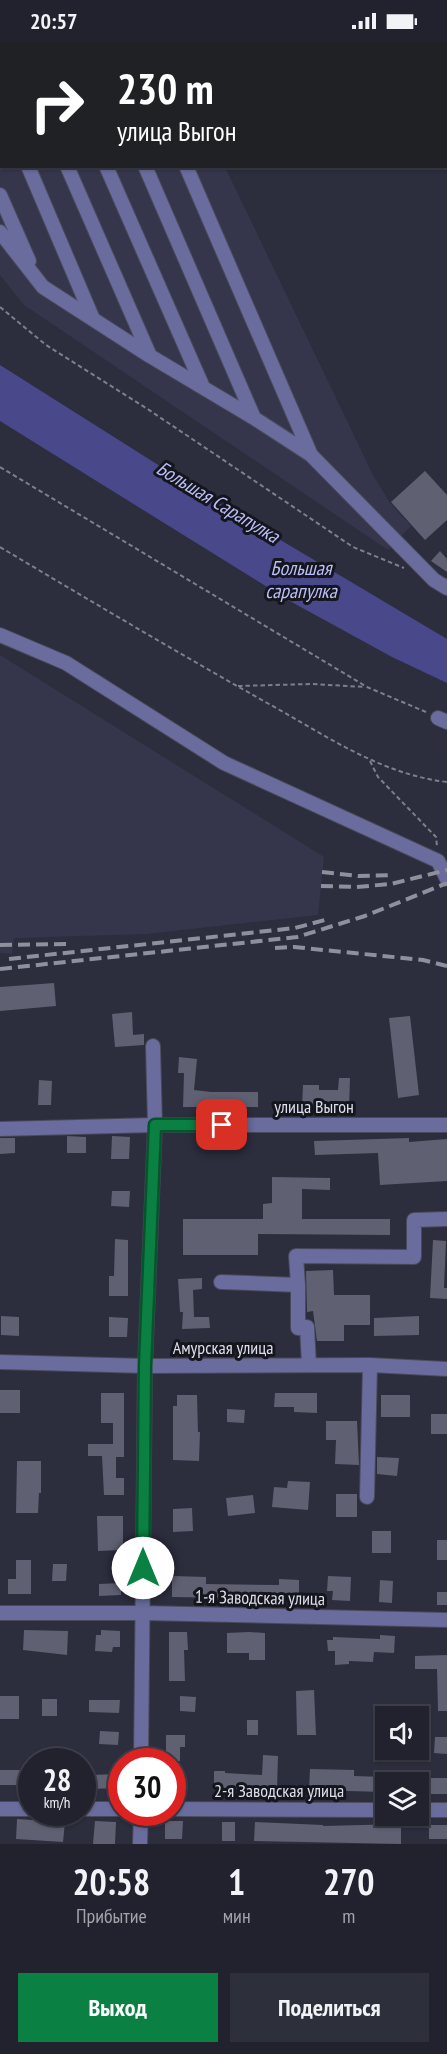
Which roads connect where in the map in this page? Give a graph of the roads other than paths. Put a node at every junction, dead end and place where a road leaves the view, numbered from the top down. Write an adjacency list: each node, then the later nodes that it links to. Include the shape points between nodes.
1 (29, 168): 9 (street)
2 (68, 168): 10 (street)
3 (107, 168): 11 (street)
4 (146, 168): 12 (street)
5 (187, 168): 13 (street)
6 (0, 195): 8 (street)
7 (0, 232): 8 (street)
8 (38, 282): 9 (street)
9 (93, 319): 10 (street)
10 (150, 356): 11 (street)
11 (203, 387): 12 (street)
12 (254, 418): 13 (street)
13 (311, 455): 14 (street, via 434,580)
14 (447, 588)
15 (0, 635): 16 (street, via 66,663 224,764 438,861)
16 (447, 879)
17 (153, 1046): 18 (street)
18 (155, 1125): 19 (street, улица Выгон); 20 (street, улица Выгон); 27 (street)
19 (447, 1125)
20 (0, 1129)
21 (447, 1219): 23 (street, via 414,1220 414,1257 296,1256)
22 (221, 1282): 23 (street)
23 (298, 1285): 25 (street, via 298,1328 308,1327)
24 (0, 1362): 27 (street, Амурская улица)
25 (309, 1365): 26 (street, Амурская улица); 27 (street, Амурская улица)
26 (370, 1365): 28 (street, Амурская улица); 29 (street)
27 (145, 1366): 31 (street)
28 (447, 1369)
29 (367, 1497)
30 (0, 1613): 31 (street, 1-я Заводская улица)
31 (143, 1613): 32 (street, 1-я Заводская улица); 33 (street)
32 (447, 1620)
33 (141, 1748)
34 (0, 1809): 35 (street)
35 (18, 1809)
36 (186, 1809): 37 (street, 2-я Заводская улица)
37 (375, 1810)
38 (429, 1810): 39 (street)
39 (447, 1810)
40 (141, 1826): 41 (street)
41 (140, 1844)

